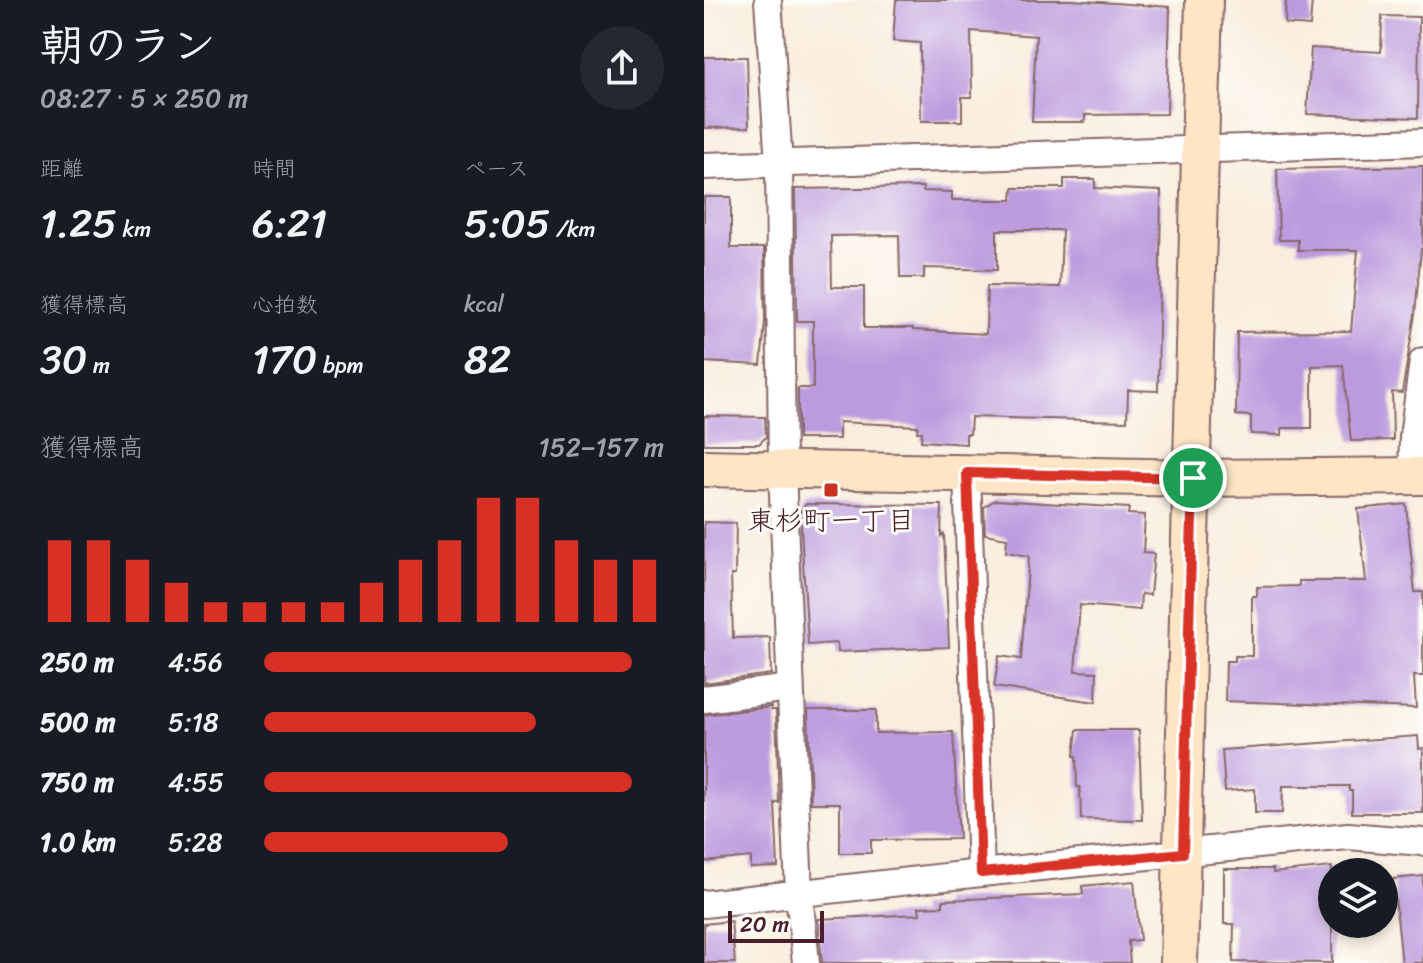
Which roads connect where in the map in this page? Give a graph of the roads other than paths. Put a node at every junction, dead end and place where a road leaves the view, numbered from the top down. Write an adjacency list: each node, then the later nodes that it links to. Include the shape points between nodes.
1 (768, 0): 5 (street)
2 (1204, 0): 4 (street)
3 (1423, 142): 4 (street)
4 (1202, 148): 5 (street); 12 (street)
5 (779, 163): 6 (street); 9 (street)
6 (704, 166)
7 (1423, 361): 11 (street, via 1413,437)
8 (704, 468): 9 (street)
9 (782, 470): 10 (street); 13 (street)
10 (967, 473): 12 (street); 17 (street)
11 (1418, 476): 12 (street)
12 (1193, 478): 16 (street)
13 (790, 688): 14 (street); 18 (street)
14 (704, 699)
15 (1423, 842): 16 (street, via 1348,836)
16 (1183, 853): 17 (street); 21 (street)
17 (981, 873): 18 (street)
18 (799, 894): 19 (street); 20 (street)
19 (704, 904)
20 (806, 963)
21 (1179, 963)

